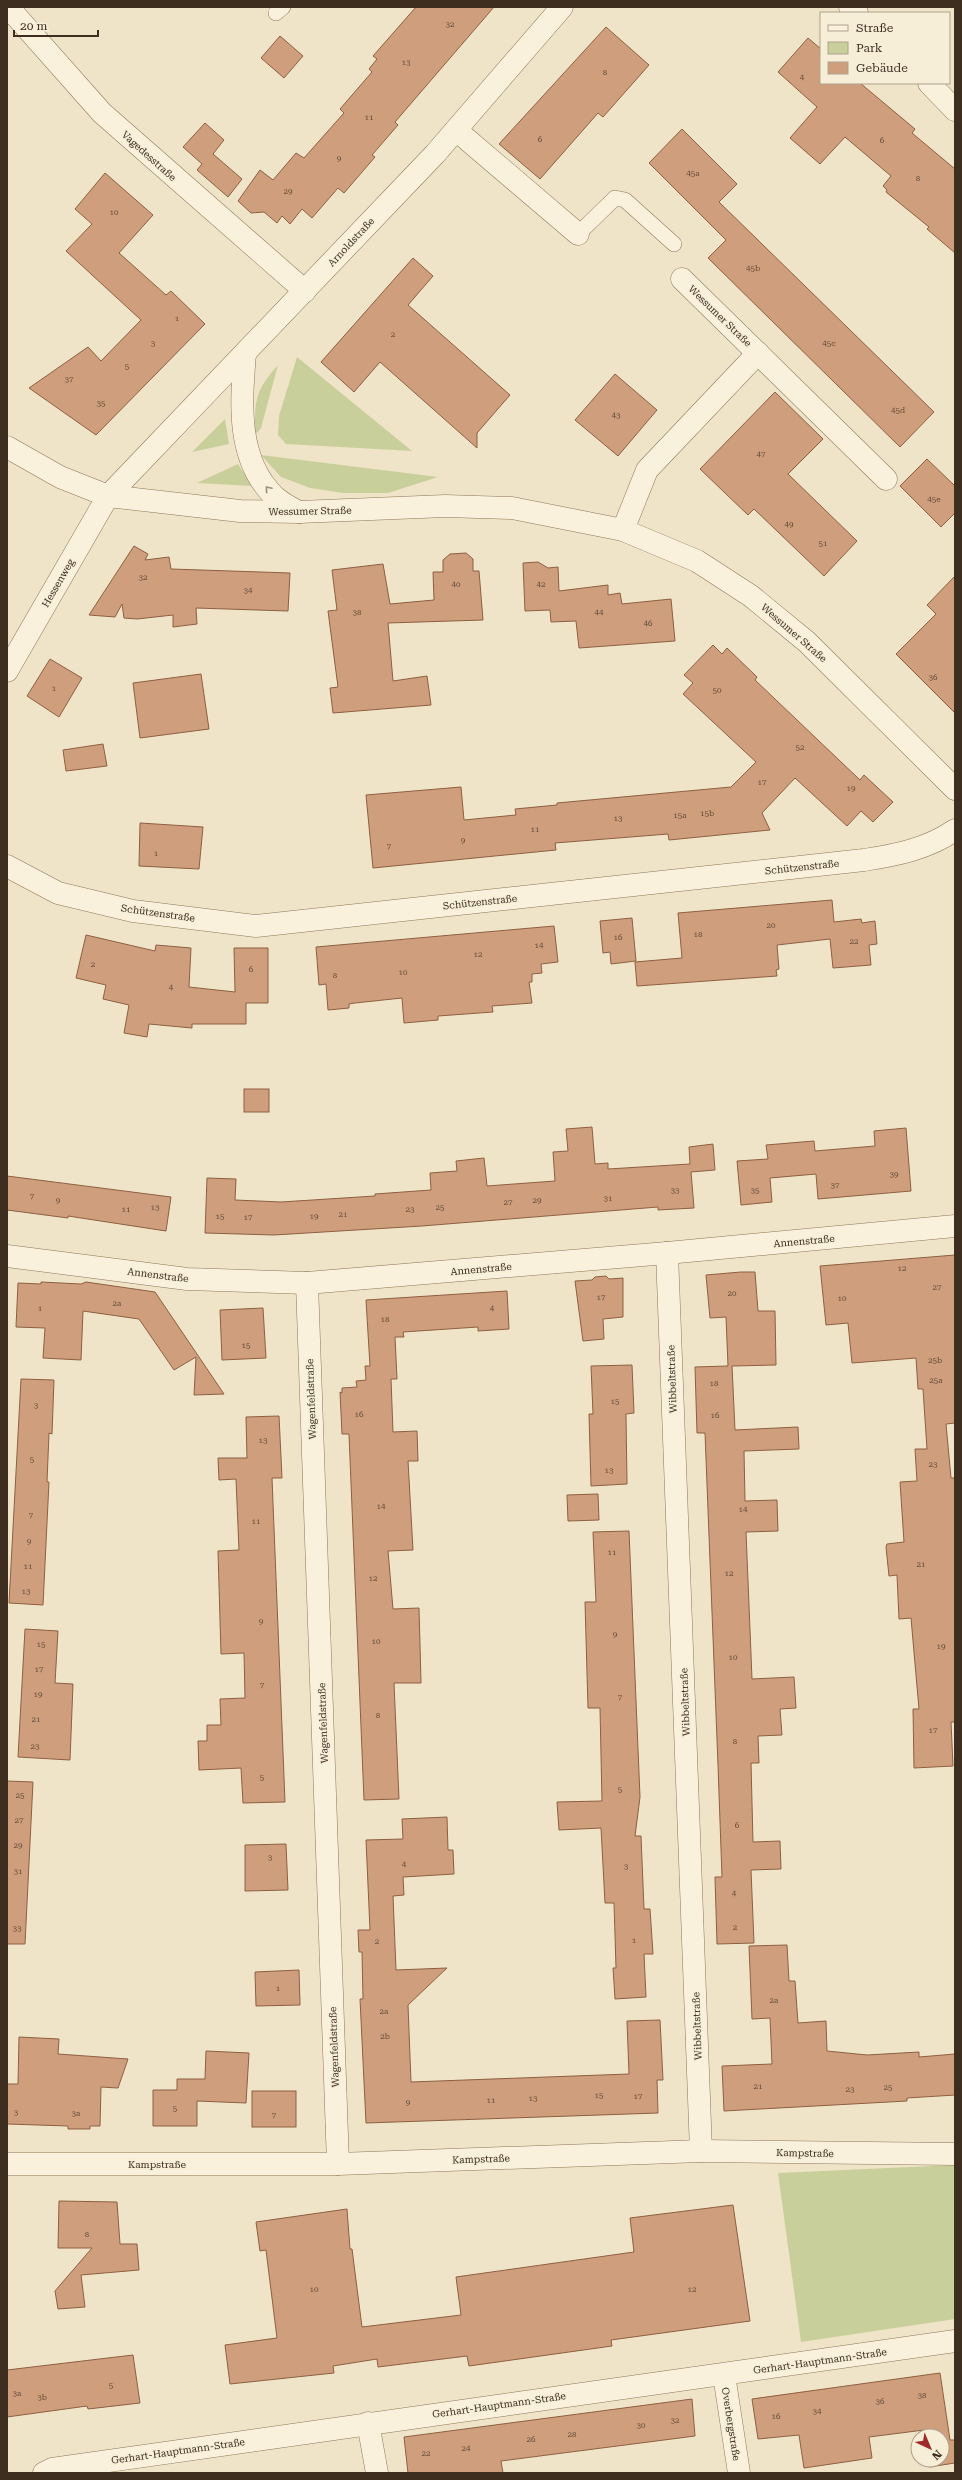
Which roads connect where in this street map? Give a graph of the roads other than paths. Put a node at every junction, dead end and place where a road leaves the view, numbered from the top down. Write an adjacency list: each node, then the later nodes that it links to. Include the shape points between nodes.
1 (8, 7): 9 (street, Vagedesstraße, via 102,113)
2 (558, 8): 5 (street, Arnoldstraße)
3 (930, 84): 4 (street)
4 (955, 110)
5 (456, 130): 6 (street); 9 (street, Arnoldstraße)
6 (578, 234): 7 (lane, via 615,198 625,200)
7 (674, 244)
8 (682, 279): 11 (street, Wessumer Straße)
9 (305, 291): 10 (street, Arnoldstraße)
10 (245, 353): 14 (street, Arnoldstraße); 15 (street, one-way to 10, via 276,498 261,480 249,456 243,426)
11 (758, 354): 13 (street, Wessumer Straße); 16 (street, Wessumer Straße, via 647,470)
12 (7, 447): 14 (street, Wessumer Straße, via 60,477)
13 (886, 479)
14 (108, 496): 15 (street, Wessumer Straße, via 240,511); 17 (street, Hessenweg)
15 (299, 512): 16 (street, Wessumer Straße, via 445,506 512,508)
16 (623, 530): 18 (street, Wessumer Straße, via 696,562 751,596 807,642)
17 (7, 671)
18 (955, 789)
19 (955, 830): 20 (street, Schützenstraße, via 938,842 900,855 864,860 256,926 133,911 58,893)
20 (7, 866)
21 (955, 1226): 22 (street, Annenstraße)
22 (667, 1253): 24 (street, Annenstraße); 25 (street, Wibbeltstraße)
23 (7, 1256): 24 (street, Annenstraße, via 187,1279)
24 (307, 1283): 28 (street, Wagenfeldstraße)
25 (701, 2151): 26 (street, Kampstraße); 28 (street, Kampstraße)
26 (955, 2154)
27 (7, 2164): 28 (street, Kampstraße)
28 (338, 2164)
29 (955, 2341): 30 (street, Gerhart-Hauptmann-Straße)
30 (724, 2375): 31 (street, Gerhart-Hauptmann-Straße); 34 (street, Overbergstraße)
31 (368, 2423): 32 (street, Gerhart-Hauptmann-Straße, via 52,2469); 33 (street)
32 (44, 2473)
33 (377, 2473)
34 (739, 2473)

